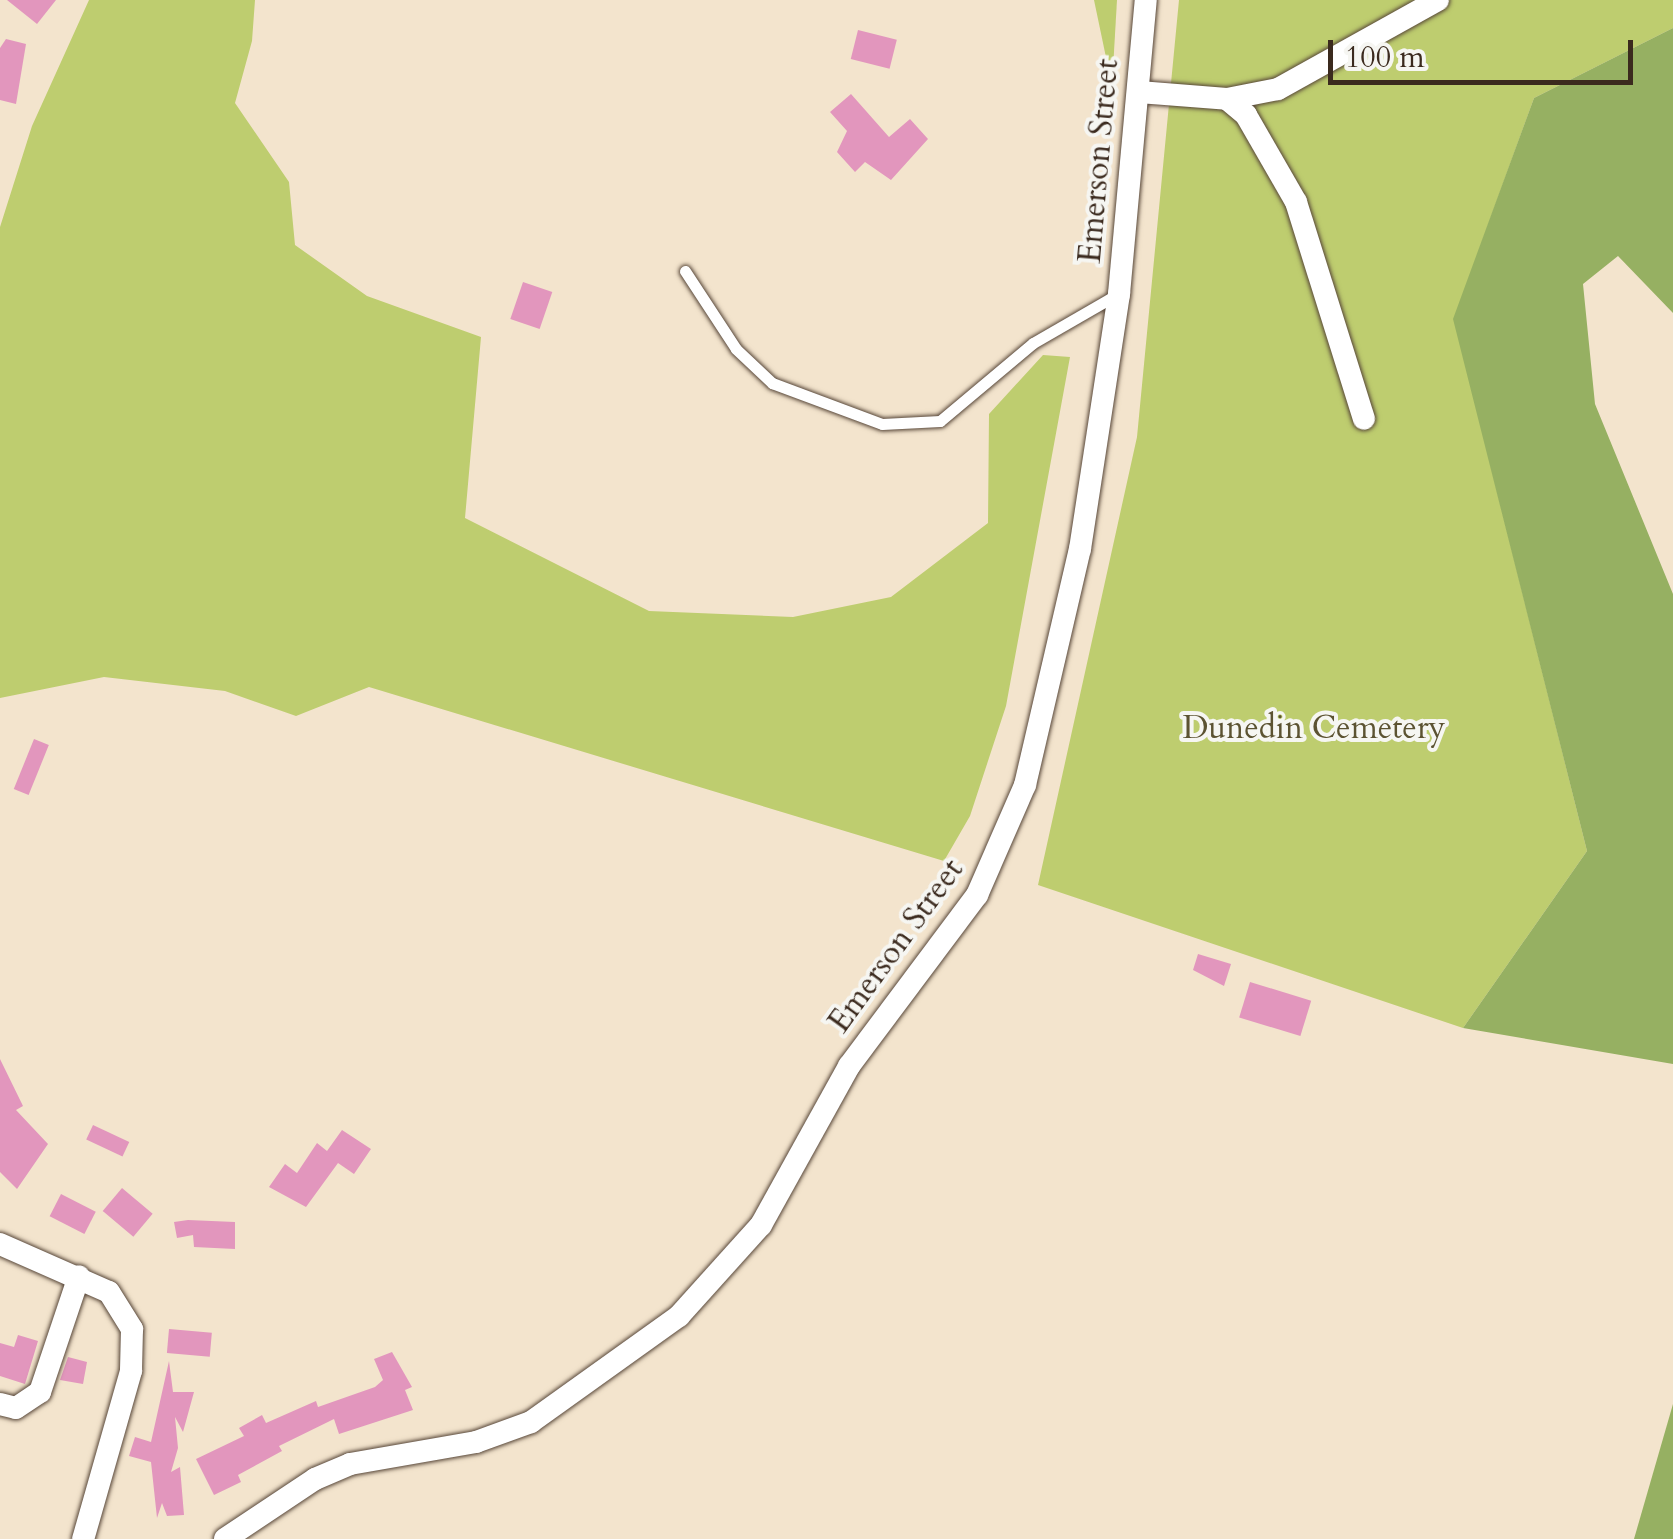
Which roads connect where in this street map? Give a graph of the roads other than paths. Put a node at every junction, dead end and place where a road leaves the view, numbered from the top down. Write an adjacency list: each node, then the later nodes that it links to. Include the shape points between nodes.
1 (1146, 0): 3 (street, Emerson Street)
2 (1438, 0): 4 (street, via 1278,89)
3 (1139, 92): 4 (street); 6 (street, Emerson Street)
4 (1226, 99): 7 (street, via 1246,115 1296,202)
5 (686, 271): 6 (lane, via 736,350 772,382 882,424 940,421 1033,343)
6 (1119, 294): 12 (street, Emerson Street, via 1069,605 1016,812 977,895 849,1066 761,1225 679,1316 530,1422 476,1442 350,1464 315,1479)
7 (1364, 420)
8 (0, 1244): 9 (street)
9 (79, 1276): 10 (street, via 40,1392 25,1405); 11 (street, via 109,1292 124,1310 135,1350)
10 (0, 1404)
11 (83, 1539)
12 (225, 1539)

